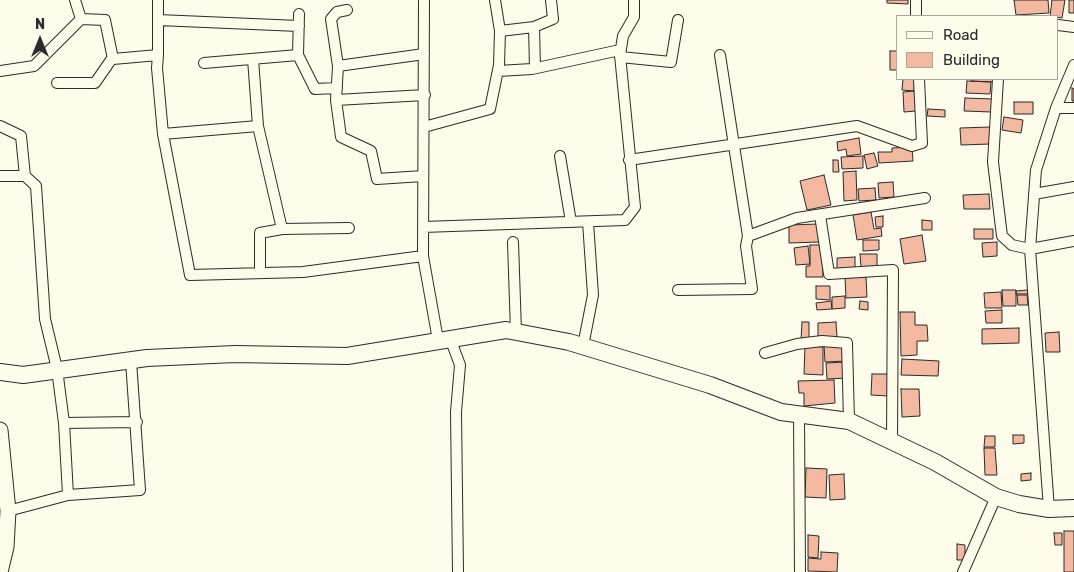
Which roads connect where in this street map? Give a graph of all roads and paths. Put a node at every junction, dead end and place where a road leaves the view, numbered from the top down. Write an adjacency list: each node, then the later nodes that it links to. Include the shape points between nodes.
1 (75, 0): 11 (street)
2 (158, 0): 12 (street)
3 (424, 0): 19 (street)
4 (495, 0): 18 (street)
5 (551, 0): 16 (street, via 553,18)
6 (634, 0): 20 (street, via 634,17 623,36)
7 (916, 0): 10 (street)
8 (347, 10): 28 (street, via 337,12 331,19)
9 (299, 14): 15 (street)
10 (916, 15)
11 (81, 19): 24 (street, via 105,20); 30 (street, via 34,66)
12 (158, 20): 15 (street); 21 (street)
13 (678, 20): 20 (street, via 671,62)
14 (1059, 25): 17 (street)
15 (299, 26): 22 (street)
16 (534, 27): 18 (street); 29 (street)
17 (1074, 27)
18 (500, 31): 31 (street)
19 (424, 54): 28 (street); 36 (street)
20 (620, 54): 29 (street); 46 (street)
21 (158, 55): 24 (street); 43 (street)
22 (298, 55): 25 (street); 35 (street, via 314,89)
23 (720, 55): 44 (street)
24 (113, 57): 34 (street, via 95,83)
25 (254, 59): 26 (street); 41 (street)
26 (204, 63)
27 (1074, 65): 38 (street)
28 (338, 66): 35 (street)
29 (535, 68): 31 (street)
30 (0, 71)
31 (498, 71): 42 (street, via 490,109)
32 (919, 80): 44 (street, via 922,143 912,146 857,126)
33 (998, 80): 62 (street, via 993,162 1002,236 1012,245)
34 (57, 83)
35 (337, 88): 37 (street)
36 (425, 95): 37 (street); 42 (street)
37 (336, 100): 49 (street, via 341,137 370,151 377,178)
38 (1056, 108): 39 (street); 51 (street, via 1036,170)
39 (1074, 108)
40 (0, 126): 48 (street, via 20,136)
41 (258, 126): 43 (street); 58 (street)
42 (424, 127): 49 (street)
43 (163, 134): 64 (street, via 190,275)
44 (734, 146): 46 (street); 59 (street)
45 (560, 156): 54 (street)
46 (629, 160): 55 (street, via 635,207 625,220)
47 (0, 176): 48 (street)
48 (24, 176): 71 (street, via 36,186 45,319)
49 (423, 176): 56 (street)
50 (1074, 187): 51 (street)
51 (1034, 194): 62 (street)
52 (925, 198): 53 (street)
53 (820, 215): 59 (street, via 797,218); 78 (street, via 829,274 893,270)
54 (572, 222): 55 (street); 56 (street)
55 (588, 222): 68 (street, via 593,295)
56 (423, 227): 63 (street)
57 (350, 228): 58 (street)
58 (282, 230): 64 (street, via 260,233)
59 (748, 236): 65 (street, via 746,246 752,289)
60 (1074, 241): 62 (street)
61 (513, 242): 66 (street)
62 (1030, 249): 82 (street)
63 (423, 256): 64 (street, via 303,272); 67 (street)
64 (260, 273)
65 (678, 290)
66 (516, 332): 67 (main road, via 506,330); 68 (main road)
67 (444, 339): 70 (main road, via 347,356 235,354); 86 (street, via 460,365 456,412)
68 (583, 346): 73 (main road, via 710,385 781,412)
69 (766, 353): 74 (street, via 797,344 847,343)
70 (131, 360): 71 (main road); 75 (street)
71 (57, 369): 72 (main road, via 23,375); 76 (street)
72 (0, 372)
73 (800, 414): 74 (main road); 87 (street)
74 (849, 421): 78 (main road)
75 (137, 422): 76 (street); 79 (street, via 140,490)
76 (64, 424): 79 (street)
77 (0, 430): 83 (street)
78 (892, 441): 80 (main road)
79 (68, 495): 83 (street)
80 (996, 496): 82 (main road); 88 (street)
81 (1074, 508): 82 (main road)
82 (1049, 509)
83 (8, 511): 84 (street)
84 (3, 548): 85 (street)
85 (0, 572)
86 (458, 572)
87 (800, 572)
88 (963, 572)

